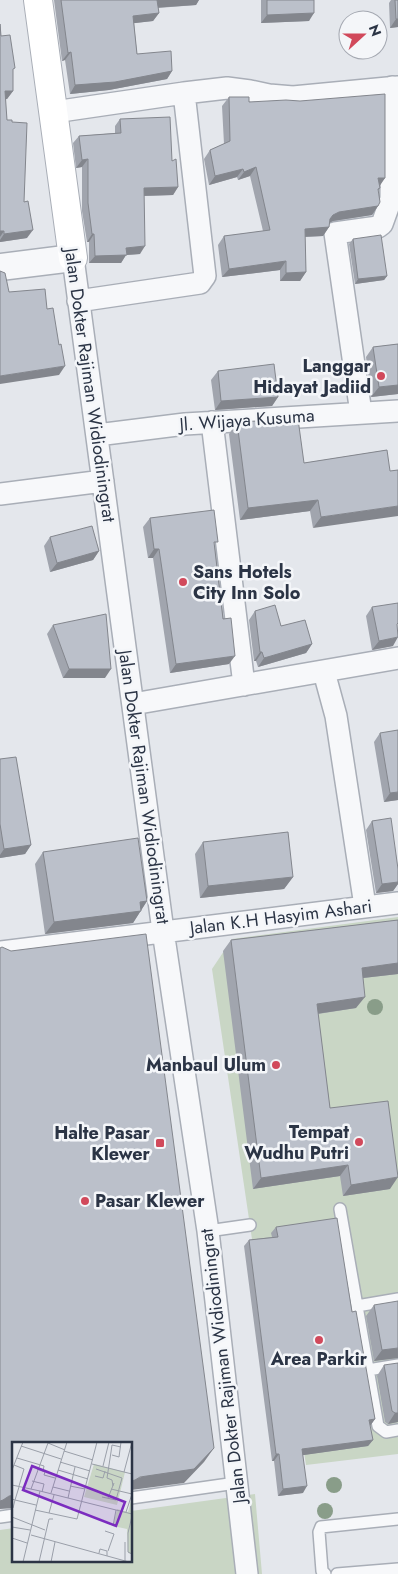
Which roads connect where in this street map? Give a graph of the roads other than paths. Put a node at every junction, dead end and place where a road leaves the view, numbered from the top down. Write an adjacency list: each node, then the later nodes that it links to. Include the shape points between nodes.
1 (38, 0): 4 (main road, Jalan Dokter Rajiman Widiodiningrat)
2 (395, 87): 3 (street, via 293,97 227,88); 5 (street)
3 (184, 93): 4 (street); 8 (street, via 204,280)
4 (54, 112): 6 (main road, Jalan Dokter Rajiman Widiodiningrat)
5 (394, 199): 10 (street, via 378,227 335,232)
6 (73, 258): 7 (street); 8 (street, Jalan Dokter Rajiman Widiodiningrat)
7 (0, 267)
8 (78, 301): 12 (street, Jalan Dokter Rajiman Widiodiningrat)
9 (398, 410): 10 (street, Jl. Wijaya Kusuma)
10 (361, 413): 11 (street, Jl. Wijaya Kusuma)
11 (212, 422): 12 (street, Jl. Wijaya Kusuma); 17 (street)
12 (97, 435): 13 (street, Jalan Dokter Rajiman Widiodiningrat)
13 (103, 481): 14 (street); 18 (street, Jalan Dokter Rajiman Widiodiningrat)
14 (0, 494)
15 (398, 658): 16 (street)
16 (324, 672): 17 (street); 20 (street, via 336,716)
17 (244, 686): 18 (street)
18 (133, 704): 21 (street, Jalan Dokter Rajiman Widiodiningrat)
19 (398, 903): 20 (street, Jalan K.H Hasyim Ashari)
20 (365, 906): 21 (street, Jalan K.H Hasyim Ashari)
21 (163, 931): 22 (street, Jalan K.H Hasyim Ashari); 25 (street, Jalan Dokter Rajiman Widiodiningrat)
22 (0, 952)
23 (340, 1209): 27 (lane)
24 (250, 1225): 25 (lane)
25 (208, 1231): 31 (street, Jalan Dokter Rajiman Widiodiningrat)
26 (398, 1299): 27 (lane)
27 (357, 1306): 29 (lane)
28 (398, 1365): 29 (lane)
29 (368, 1370): 30 (lane, via 378,1426 386,1432)
30 (398, 1430)
31 (236, 1482): 32 (lane); 35 (street, Jalan Dokter Rajiman Widiodiningrat)
32 (132, 1498)
33 (398, 1519): 36 (lane, via 321,1527 322,1571)
34 (398, 1569): 37 (lane)
35 (247, 1574)
36 (325, 1574)
37 (337, 1574)

